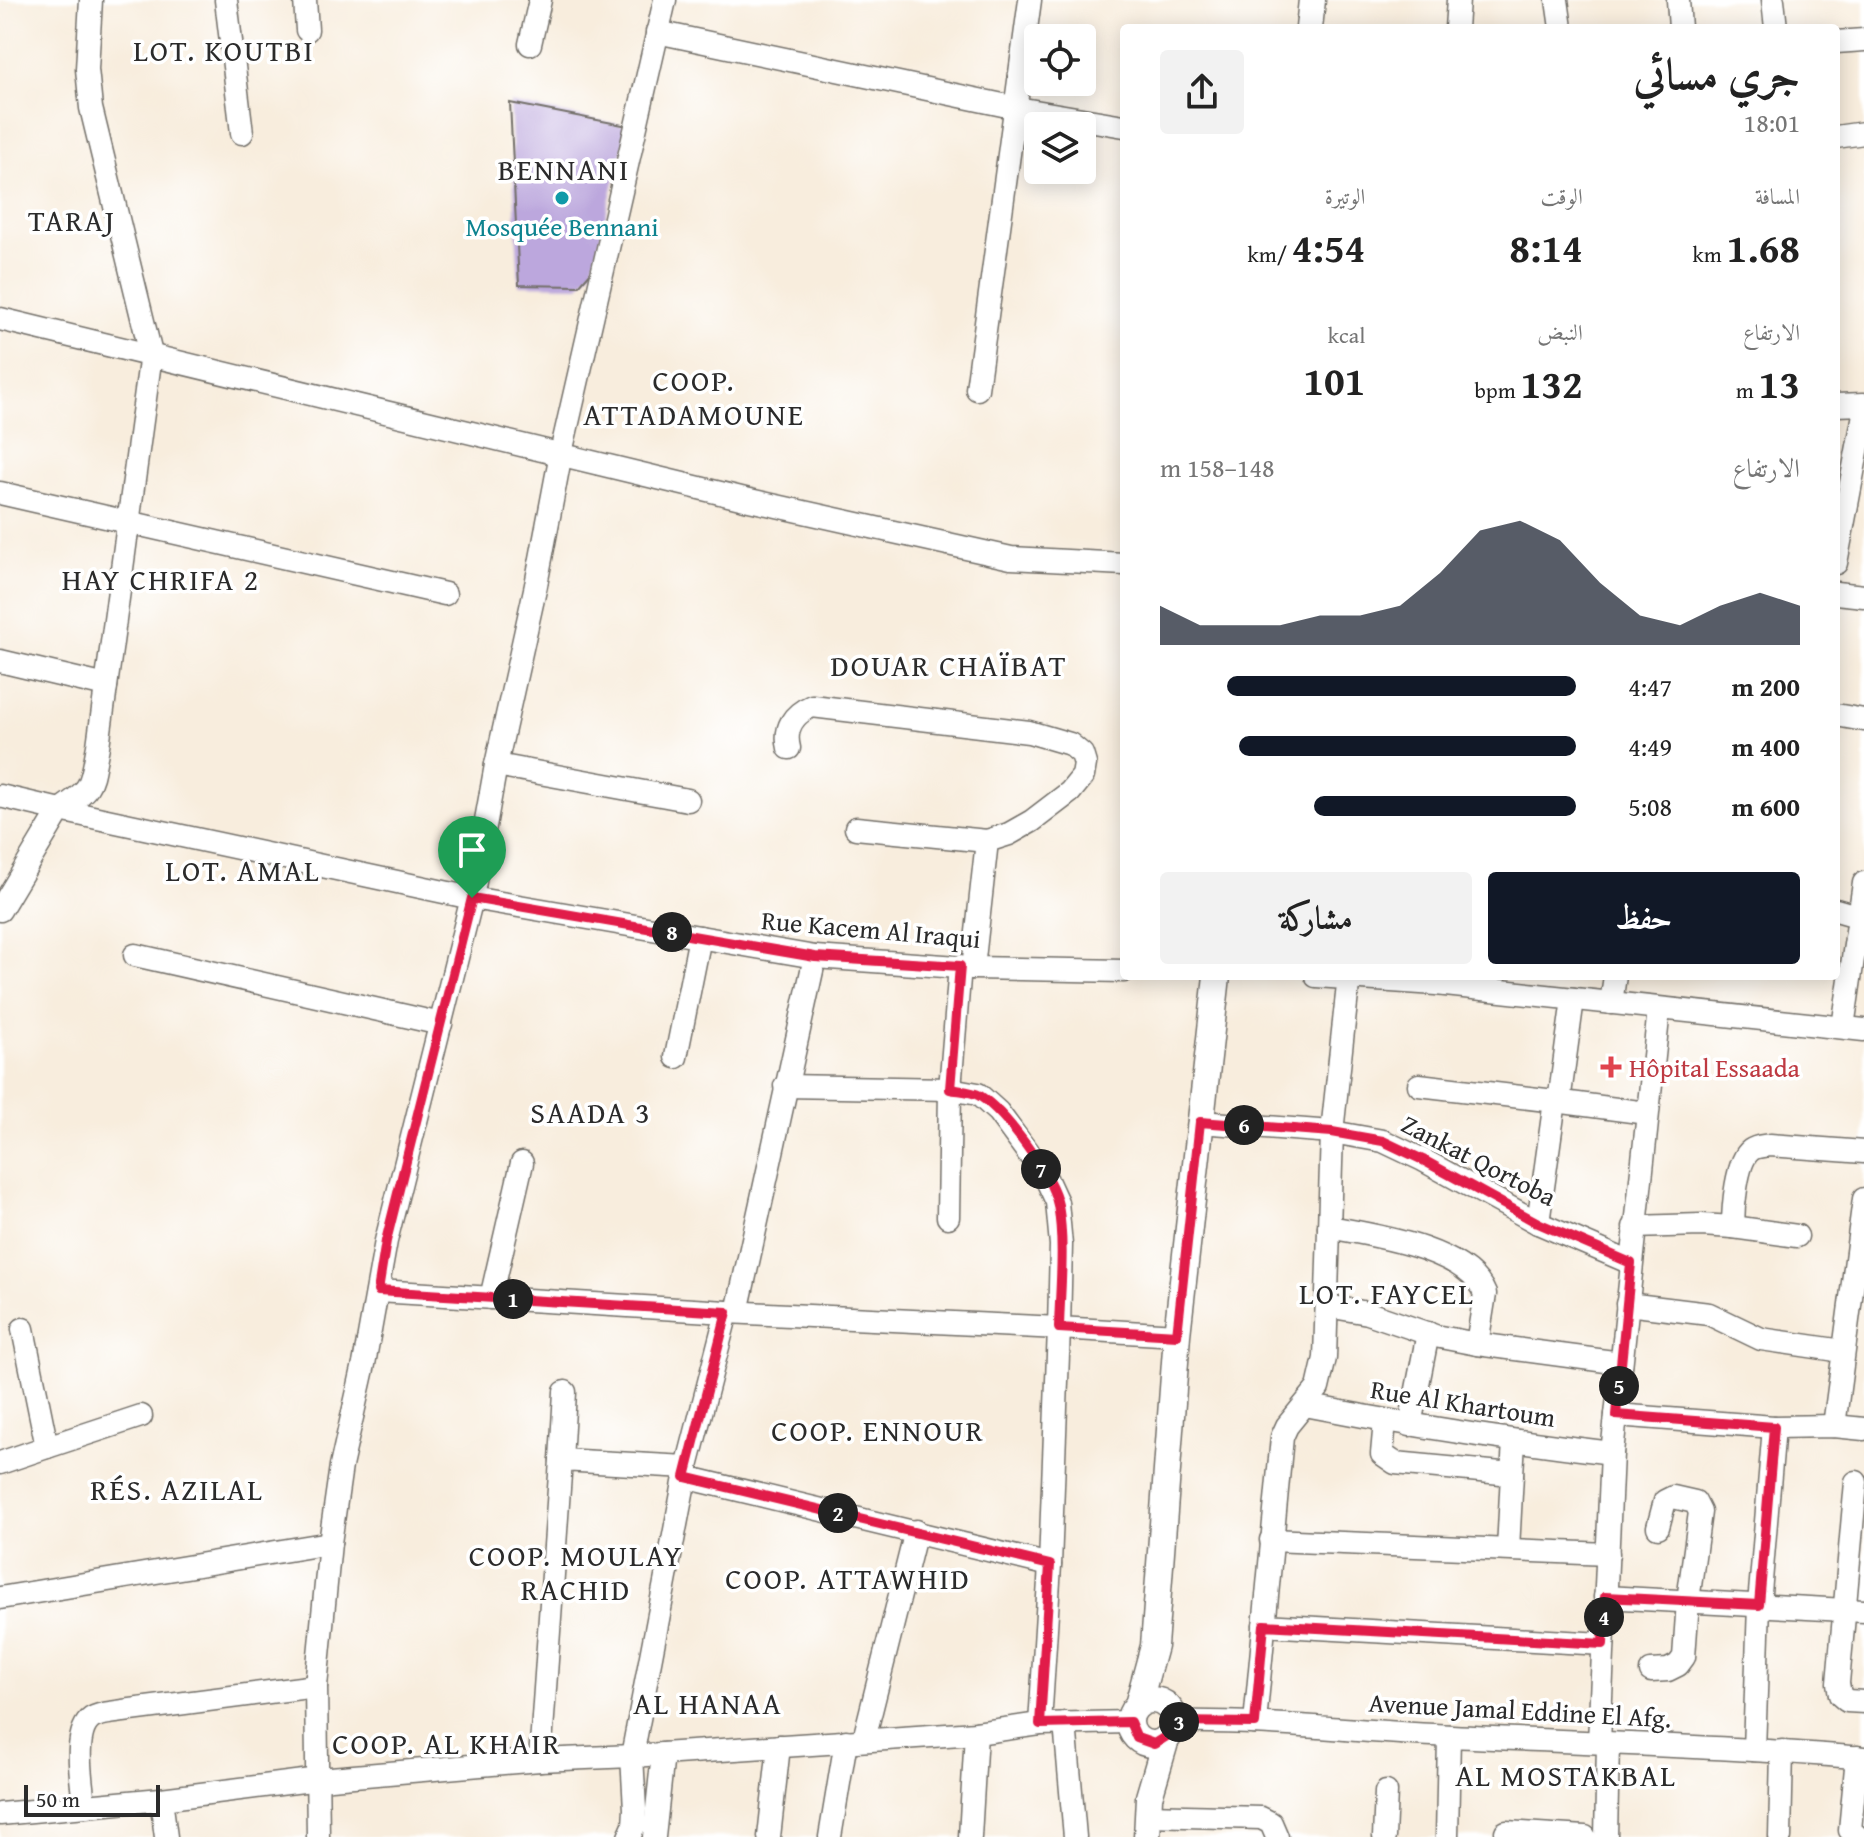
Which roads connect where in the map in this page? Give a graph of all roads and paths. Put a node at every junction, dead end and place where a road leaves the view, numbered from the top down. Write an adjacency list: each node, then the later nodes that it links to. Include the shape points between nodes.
1 (91, 0): 28 (street, via 91,108)
2 (226, 0): 24 (street)
3 (305, 0): 17 (street)
4 (540, 0): 21 (street)
5 (665, 0): 18 (street)
6 (1030, 0): 22 (street)
7 (1312, 0): 12 (street)
8 (1458, 0): 13 (street)
9 (1557, 0): 14 (street)
10 (1678, 0): 15 (street)
11 (1773, 0): 16 (street)
12 (1309, 24)
13 (1456, 24)
14 (1560, 24)
15 (1680, 24)
16 (1776, 24)
17 (307, 30)
18 (657, 32): 22 (street); 33 (street)
19 (1864, 40): 20 (street)
20 (1840, 42)
21 (530, 44)
22 (1017, 108): 23 (street); 29 (street)
23 (1120, 125)
24 (242, 133)
25 (1864, 133): 26 (street)
26 (1840, 136)
27 (0, 319): 28 (street)
28 (151, 354): 33 (street); 35 (street)
29 (977, 389)
30 (1864, 404): 31 (street)
31 (1840, 405)
32 (1864, 414): 36 (street)
33 (561, 453): 37 (street, via 1011,558); 46 (street)
34 (0, 493): 35 (street)
35 (129, 522): 39 (street); 42 (street)
36 (1840, 542)
37 (1120, 564)
38 (1840, 593): 40 (street)
39 (445, 594)
40 (1864, 596)
41 (0, 661): 42 (street)
42 (106, 686): 49 (street, via 90,785)
43 (1840, 716): 44 (street)
44 (1864, 720)
45 (789, 748): 51 (street, via 788,728 795,716 812,706 1029,732 1070,744 1082,754 1083,776 1070,792 1032,821)
46 (496, 765): 48 (street); 53 (street)
47 (0, 796): 49 (street, Rue Kacem Al Iraqui)
48 (688, 800)
49 (60, 810): 53 (street, Rue Kacem Al Iraqui); 54 (street)
50 (856, 828): 51 (street)
51 (987, 841): 60 (street)
52 (1864, 883): 56 (street)
53 (472, 898): 57 (street, Rue Kacem Al Iraqui); 69 (street)
54 (0, 910)
55 (1840, 911): 56 (street)
56 (1862, 917): 70 (street)
57 (700, 937): 59 (street, Rue Kacem Al Iraqui); 71 (street)
58 (135, 955): 69 (street)
59 (815, 957): 60 (street, Rue Kacem Al Iraqui); 73 (street)
60 (966, 967): 61 (street, Rue Kacem Al Iraqui); 74 (street)
61 (1120, 971)
62 (1217, 980): 77 (street)
63 (1349, 980): 78 (street)
64 (1436, 980): 66 (street)
65 (1614, 980): 67 (street)
66 (1573, 999): 67 (street); 75 (street)
67 (1611, 1003): 68 (street)
68 (1659, 1009): 70 (street); 76 (street)
69 (441, 1024): 90 (street)
70 (1853, 1028)
71 (676, 1057)
72 (1419, 1085): 75 (street)
73 (785, 1086): 74 (street); 94 (street)
74 (950, 1089): 82 (street); 96 (street, via 978,1094 998,1112 1045,1176 1057,1202)
75 (1557, 1102): 76 (street); 83 (street)
76 (1647, 1113): 85 (street)
77 (1200, 1122): 78 (street, Zankat Qortoba); 99 (street)
78 (1332, 1132): 83 (street, Zankat Qortoba, via 1383,1141); 84 (street)
79 (1864, 1152): 86 (street, via 1770,1145 1749,1151 1739,1175)
80 (522, 1163): 91 (street)
81 (1864, 1199): 87 (street)
82 (948, 1217)
83 (1538, 1223): 89 (street, Zankat Qortoba)
84 (1329, 1227): 93 (street); 100 (street, via 1403,1241 1473,1275 1485,1294)
85 (1634, 1227): 86 (street); 89 (street)
86 (1733, 1227): 88 (street)
87 (1862, 1230): 95 (street)
88 (1797, 1236)
89 (1631, 1263): 92 (street)
90 (378, 1291): 91 (street); 123 (street)
91 (491, 1298): 94 (street)
92 (1627, 1304): 101 (street, via 1709,1314 1761,1339); 102 (street)
93 (1327, 1306): 98 (street); 104 (street, via 1322,1376)
94 (732, 1312): 96 (street); 117 (street)
95 (1856, 1326): 101 (street)
96 (1059, 1328): 99 (street); 126 (street)
97 (23, 1329): 113 (street)
98 (1428, 1333): 100 (street); 108 (street)
99 (1177, 1335): 134 (street)
100 (1477, 1344): 102 (street)
101 (1843, 1351): 109 (street)
102 (1621, 1363): 105 (street)
103 (565, 1392): 115 (street)
104 (1305, 1405): 107 (street, Rue Al Khartoum); 122 (street, via 1282,1437)
105 (1616, 1415): 110 (street); 114 (street)
106 (141, 1416): 113 (street)
107 (1385, 1421): 108 (street, Rue Al Khartoum); 118 (street, via 1382,1454 1395,1463)
108 (1410, 1425): 112 (street, Rue Al Khartoum)
109 (1834, 1426): 110 (street); 111 (street)
110 (1774, 1427): 130 (street)
111 (1864, 1429)
112 (1514, 1442): 114 (street, Rue Al Khartoum); 118 (street)
113 (47, 1447): 116 (street)
114 (1612, 1453): 125 (street)
115 (561, 1460): 117 (street); 153 (street)
116 (0, 1463)
117 (686, 1472): 121 (street); 151 (street)
118 (1512, 1474): 124 (street)
119 (1856, 1482): 131 (street)
120 (1658, 1527): 129 (street, via 1665,1501 1673,1497 1695,1502 1700,1512)
121 (916, 1531): 126 (street); 145 (street)
122 (1271, 1540): 124 (street); 132 (street)
123 (330, 1543): 128 (street); 136 (street)
124 (1508, 1549): 125 (street)
125 (1608, 1554): 127 (street)
126 (1050, 1565): 142 (street)
127 (1605, 1597): 129 (street); 133 (street)
128 (0, 1598)
129 (1688, 1601): 130 (street); 135 (street, via 1684,1657 1668,1670)
130 (1759, 1605): 131 (street); 148 (street)
131 (1854, 1611): 137 (street, via 1838,1683 1847,1701)
132 (1264, 1625): 133 (street); 141 (street)
133 (1603, 1644): 146 (street)
134 (1154, 1646): 138 (street); 139 (street)
135 (1651, 1671)
136 (316, 1686): 154 (street); 157 (street, via 90,1719 79,1739)
137 (1864, 1702)
138 (1135, 1722): 139 (street, via 1154,1744); 139 (street, via 1149,1700); 140 (street); 159 (street)
139 (1169, 1722): 141 (street, Avenue Jamal Eddine El Afg.); 159 (street)
140 (1065, 1723): 142 (street); 169 (street)
141 (1255, 1723): 144 (street, Avenue Jamal Eddine El Afg.)
142 (1040, 1724): 143 (street)
143 (976, 1733): 145 (street); 168 (street)
144 (1449, 1736): 146 (street, Avenue Jamal Eddine El Afg.); 172 (street)
145 (855, 1740): 147 (street); 167 (street)
146 (1603, 1743): 148 (street, Avenue Jamal Eddine El Afg.); 174 (street)
147 (779, 1746): 150 (street); 166 (street)
148 (1754, 1750): 149 (street, Avenue Jamal Eddine El Afg.)
149 (1782, 1751): 152 (street, Avenue Jamal Eddine El Afg.); 175 (street)
150 (663, 1754): 151 (street); 165 (street)
151 (632, 1756): 153 (street); 164 (street, via 635,1809)
152 (1860, 1758): 176 (street, via 1850,1830)
153 (540, 1760): 154 (street)
154 (319, 1779): 156 (street); 163 (street)
155 (1386, 1792): 171 (street)
156 (161, 1799): 157 (street); 162 (street)
157 (84, 1804): 158 (street)
158 (0, 1814)
159 (1148, 1816): 160 (street)
160 (1200, 1827): 170 (street, via 1261,1818 1271,1823)
161 (1506, 1832): 173 (street)
162 (166, 1837)
163 (318, 1837)
164 (629, 1837)
165 (654, 1837)
166 (769, 1837)
167 (830, 1837)
168 (970, 1837)
169 (1075, 1837)
170 (1277, 1837)
171 (1384, 1837)
172 (1447, 1837)
173 (1585, 1837)
174 (1606, 1837)
175 (1780, 1837)
176 (1858, 1837)

